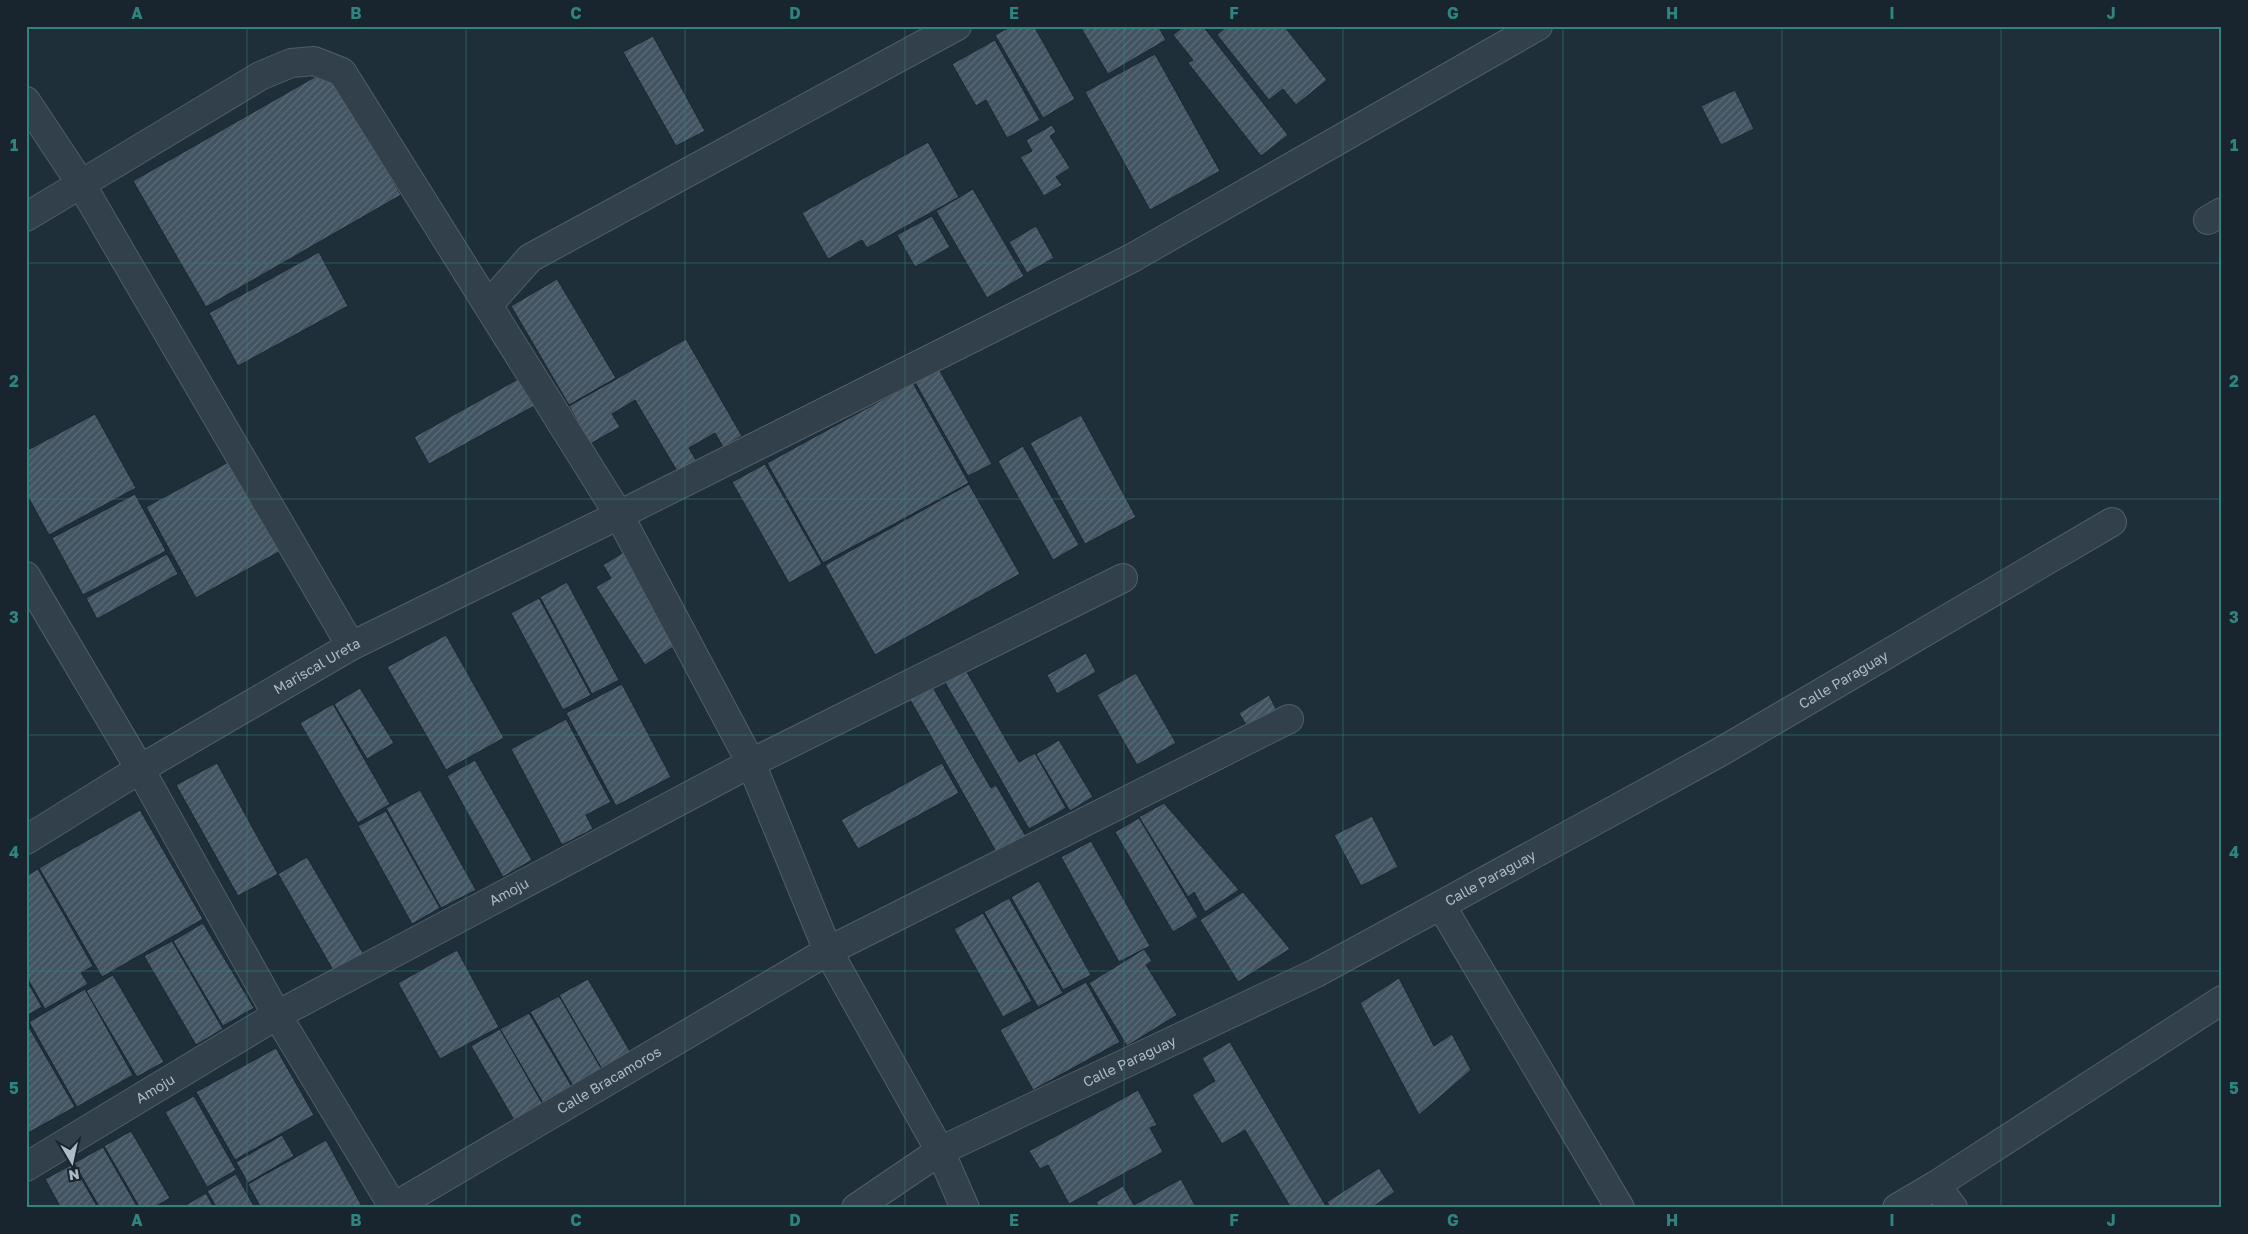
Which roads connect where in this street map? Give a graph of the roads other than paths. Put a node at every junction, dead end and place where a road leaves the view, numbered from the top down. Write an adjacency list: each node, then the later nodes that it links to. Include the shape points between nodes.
1 (957, 26): 6 (street, via 530,258)
2 (1538, 26): 7 (street, Mariscal Ureta, via 1132,258)
3 (26, 101): 4 (street)
4 (81, 184): 5 (street); 6 (street, via 260,76 291,63 314,60 342,72); 11 (street)
5 (26, 218)
6 (489, 304): 7 (street)
7 (619, 514): 11 (street, Mariscal Ureta); 13 (street)
8 (2112, 522): 16 (street, Calle Paraguay, via 1722,751)
9 (26, 576): 14 (street)
10 (1123, 578): 13 (street, Amoju)
11 (351, 646): 14 (street, Mariscal Ureta)
12 (1289, 719): 17 (street, Calle Bracamoros)
13 (751, 763): 17 (street); 19 (street, Amoju)
14 (140, 769): 15 (street, Mariscal Ureta); 19 (street)
15 (26, 840)
16 (1441, 905): 20 (street, Calle Paraguay, via 1316,973); 26 (street)
17 (828, 951): 20 (street); 23 (street, Calle Bracamoros)
18 (2221, 1000): 22 (street)
19 (277, 1015): 21 (street, Amoju); 23 (street)
20 (940, 1151): 24 (street, Calle Paraguay); 25 (street)
21 (26, 1167)
22 (1936, 1185): 27 (street); 28 (street)
23 (393, 1207)
24 (856, 1208)
25 (965, 1208)
26 (1620, 1208)
27 (1897, 1208)
28 (1953, 1208)

